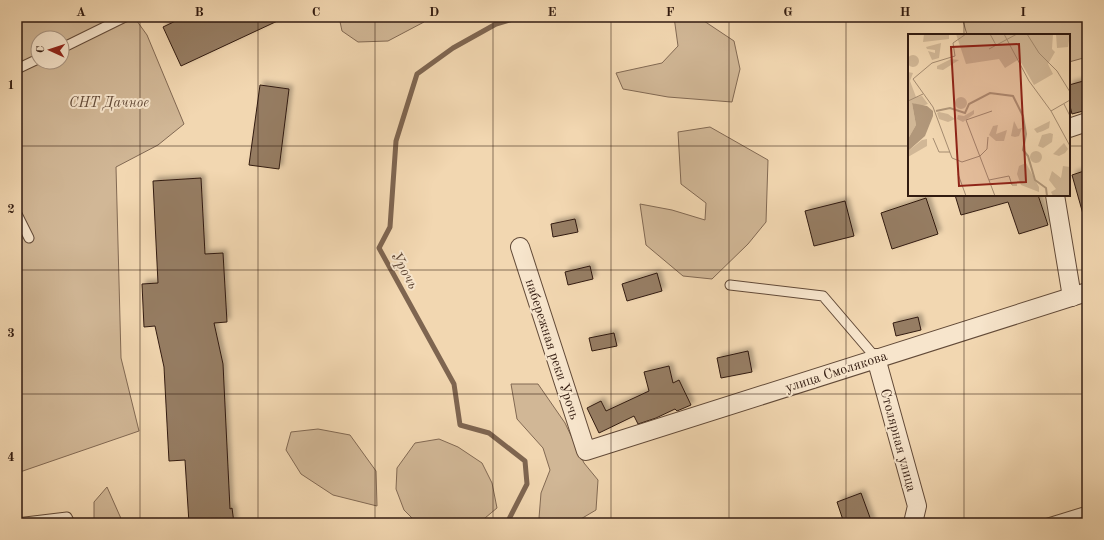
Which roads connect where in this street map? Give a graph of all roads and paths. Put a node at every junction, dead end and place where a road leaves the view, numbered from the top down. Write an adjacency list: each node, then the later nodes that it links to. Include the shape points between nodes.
1 (125, 17): 2 (lane)
2 (70, 44)
3 (30, 63): 4 (lane)
4 (17, 70)
5 (1087, 122): 6 (street)
6 (1070, 128)
7 (1054, 196): 12 (street)
8 (17, 214): 9 (lane)
9 (29, 238)
10 (520, 246): 14 (street, набережная реки Урочь)
11 (730, 285): 13 (lane, via 823,296)
12 (1079, 294): 13 (street, улица Смолякова)
13 (876, 358): 14 (street, улица Смолякова); 18 (street, Столярная улица, via 917,506)
14 (586, 451)
15 (1087, 511): 19 (lane)
16 (17, 523): 17 (lane, via 67,517)
17 (70, 523)
18 (913, 523)
19 (1048, 523)

